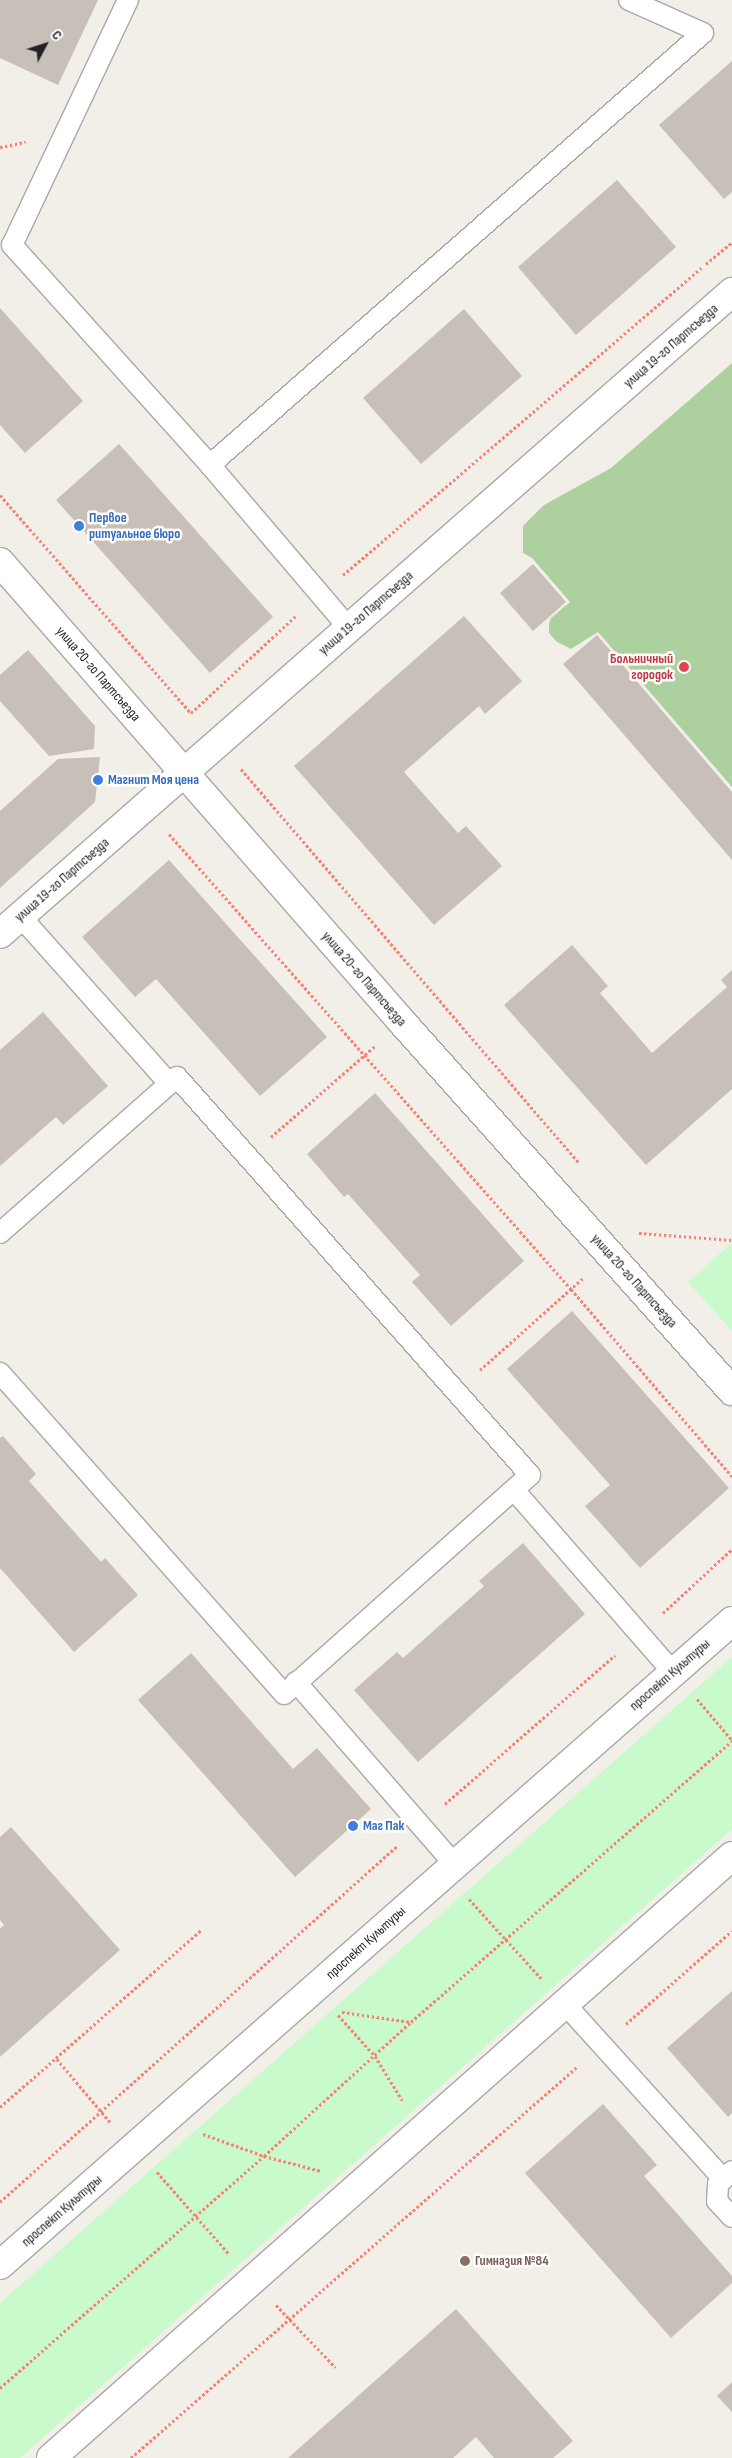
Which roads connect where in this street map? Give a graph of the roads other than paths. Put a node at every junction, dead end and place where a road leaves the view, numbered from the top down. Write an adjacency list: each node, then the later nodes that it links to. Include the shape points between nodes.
1 (128, 0): 4 (lane, via 12,245)
2 (629, 0): 4 (lane, via 703,33)
3 (732, 292): 6 (street, улица 19-го Партсъезда)
4 (210, 465): 6 (lane)
5 (0, 562): 7 (street, улица 20-го Партсъезда)
6 (348, 627): 7 (street, улица 19-го Партсъезда)
7 (185, 773): 8 (street, улица 19-го Партсъезда); 13 (street, улица 20-го Партсъезда, via 402,1022)
8 (20, 916): 9 (street, улица 19-го Партсъезда); 10 (lane)
9 (0, 934)
10 (169, 1083): 11 (lane); 14 (lane, via 176,1076 530,1475)
11 (0, 1233)
12 (0, 1373): 17 (lane, via 284,1694)
13 (732, 1391)
14 (514, 1490): 16 (lane); 17 (lane)
15 (732, 1621): 16 (street, проспект Культуры)
16 (673, 1672): 19 (street, проспект Культуры)
17 (296, 1682): 19 (lane, via 420,1825)
18 (732, 1856): 20 (street)
19 (450, 1869): 23 (street, проспект Культуры)
20 (565, 2004): 21 (lane); 24 (street)
21 (728, 2175): 22 (lane, via 718,2184 717,2201)
22 (732, 2217)
23 (0, 2265)
24 (51, 2458)

